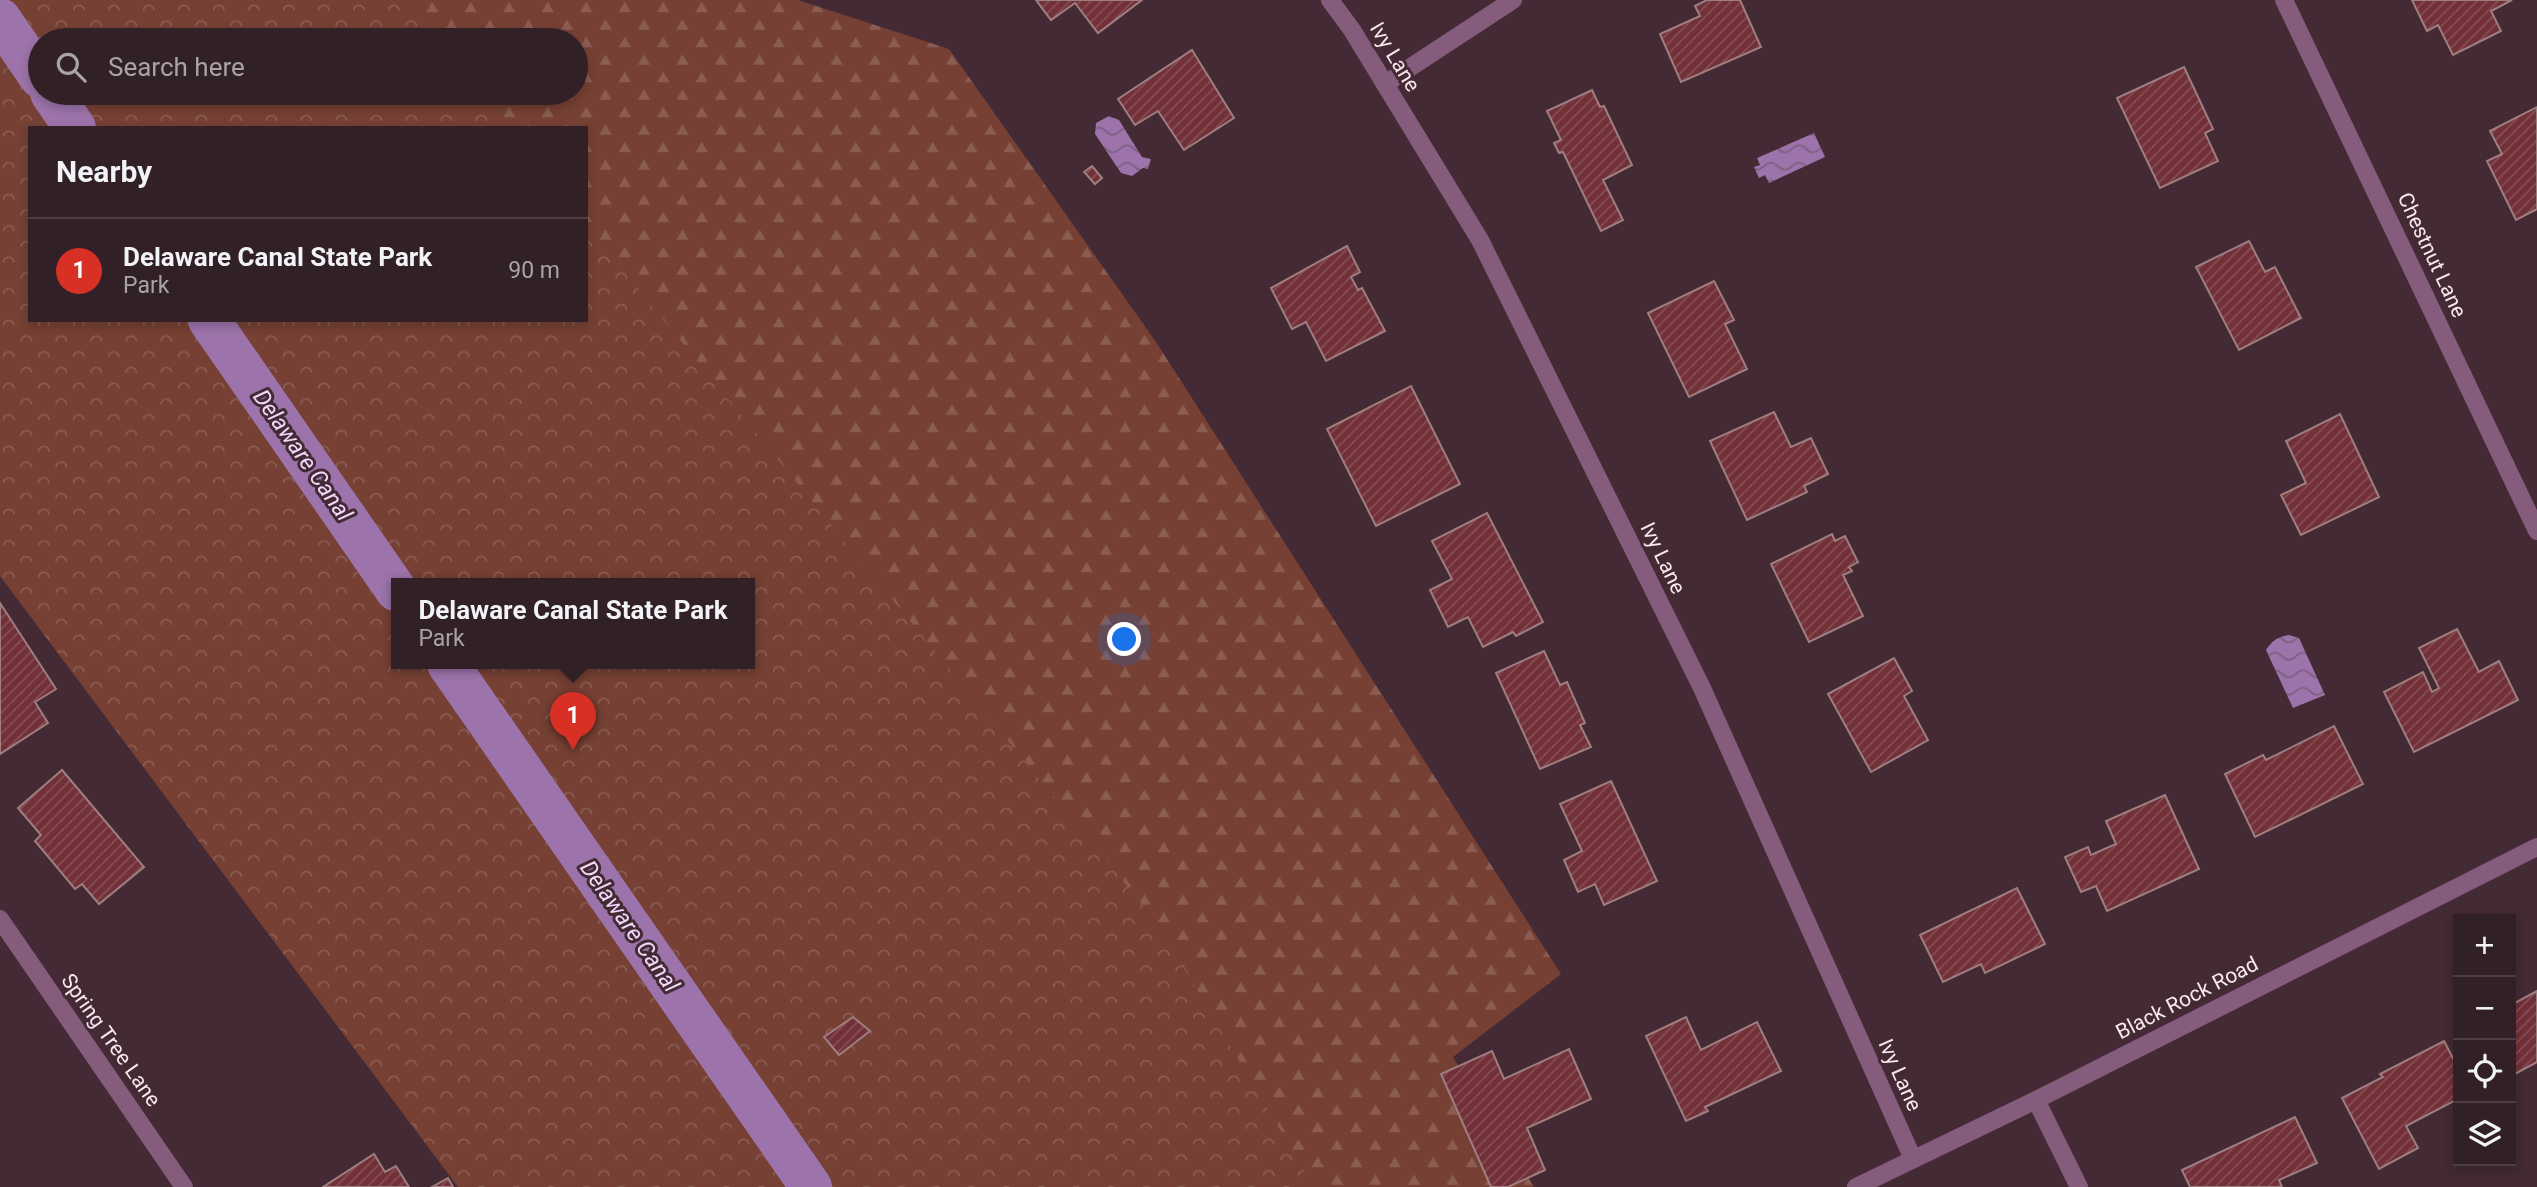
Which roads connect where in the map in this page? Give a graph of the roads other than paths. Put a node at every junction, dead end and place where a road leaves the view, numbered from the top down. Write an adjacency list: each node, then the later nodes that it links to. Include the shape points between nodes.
1 (1330, 0): 4 (street, Ivy Lane)
2 (1513, 0): 4 (street)
3 (2284, 0): 5 (street, Chestnut Lane)
4 (1385, 84): 9 (street, Ivy Lane, via 1480,240 1702,688)
5 (2537, 531)
6 (2537, 847): 8 (street, Black Rock Road)
7 (0, 919): 10 (street, Spring Tree Lane)
8 (2036, 1100): 9 (street, Black Rock Road); 12 (street)
9 (1913, 1159): 11 (street, Black Rock Road)
10 (184, 1187)
11 (1856, 1187)
12 (2079, 1187)

